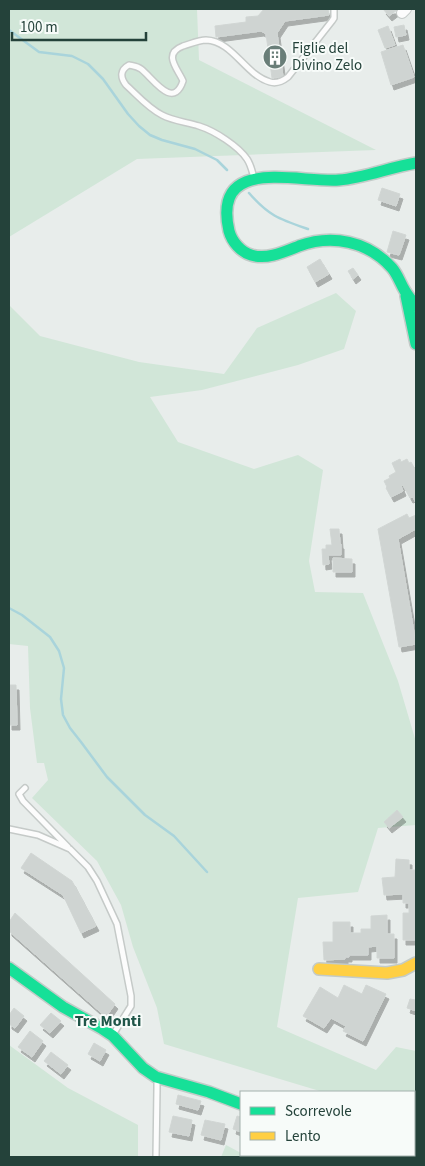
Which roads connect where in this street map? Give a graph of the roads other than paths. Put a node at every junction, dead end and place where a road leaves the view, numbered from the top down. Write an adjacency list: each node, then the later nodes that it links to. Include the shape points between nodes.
1 (334, 9): 3 (lane, via 332,21 288,77 278,82 269,82 255,74 222,44 205,40 175,50 172,62 183,81 172,93 161,89 139,68 129,65 122,71 126,85 154,110 202,127 229,142 248,161)
2 (416, 163): 3 (street, via 340,180)
3 (254, 178): 4 (street, via 241,182 228,200 228,226 238,248 251,255 266,256 324,240 351,242 385,261)
4 (406, 292): 5 (street); 6 (street)
5 (416, 306)
6 (416, 344)
7 (25, 788): 9 (lane, via 19,794 23,800)
8 (9, 829): 9 (lane, via 38,835)
9 (70, 850): 13 (lane, via 88,867 117,924 131,1006)
10 (416, 963): 12 (street, via 387,973)
11 (9, 968): 13 (street, via 63,1007)
12 (319, 969)
13 (113, 1036): 14 (street)
14 (156, 1077): 15 (street); 16 (lane)
15 (240, 1104)
16 (156, 1157)

